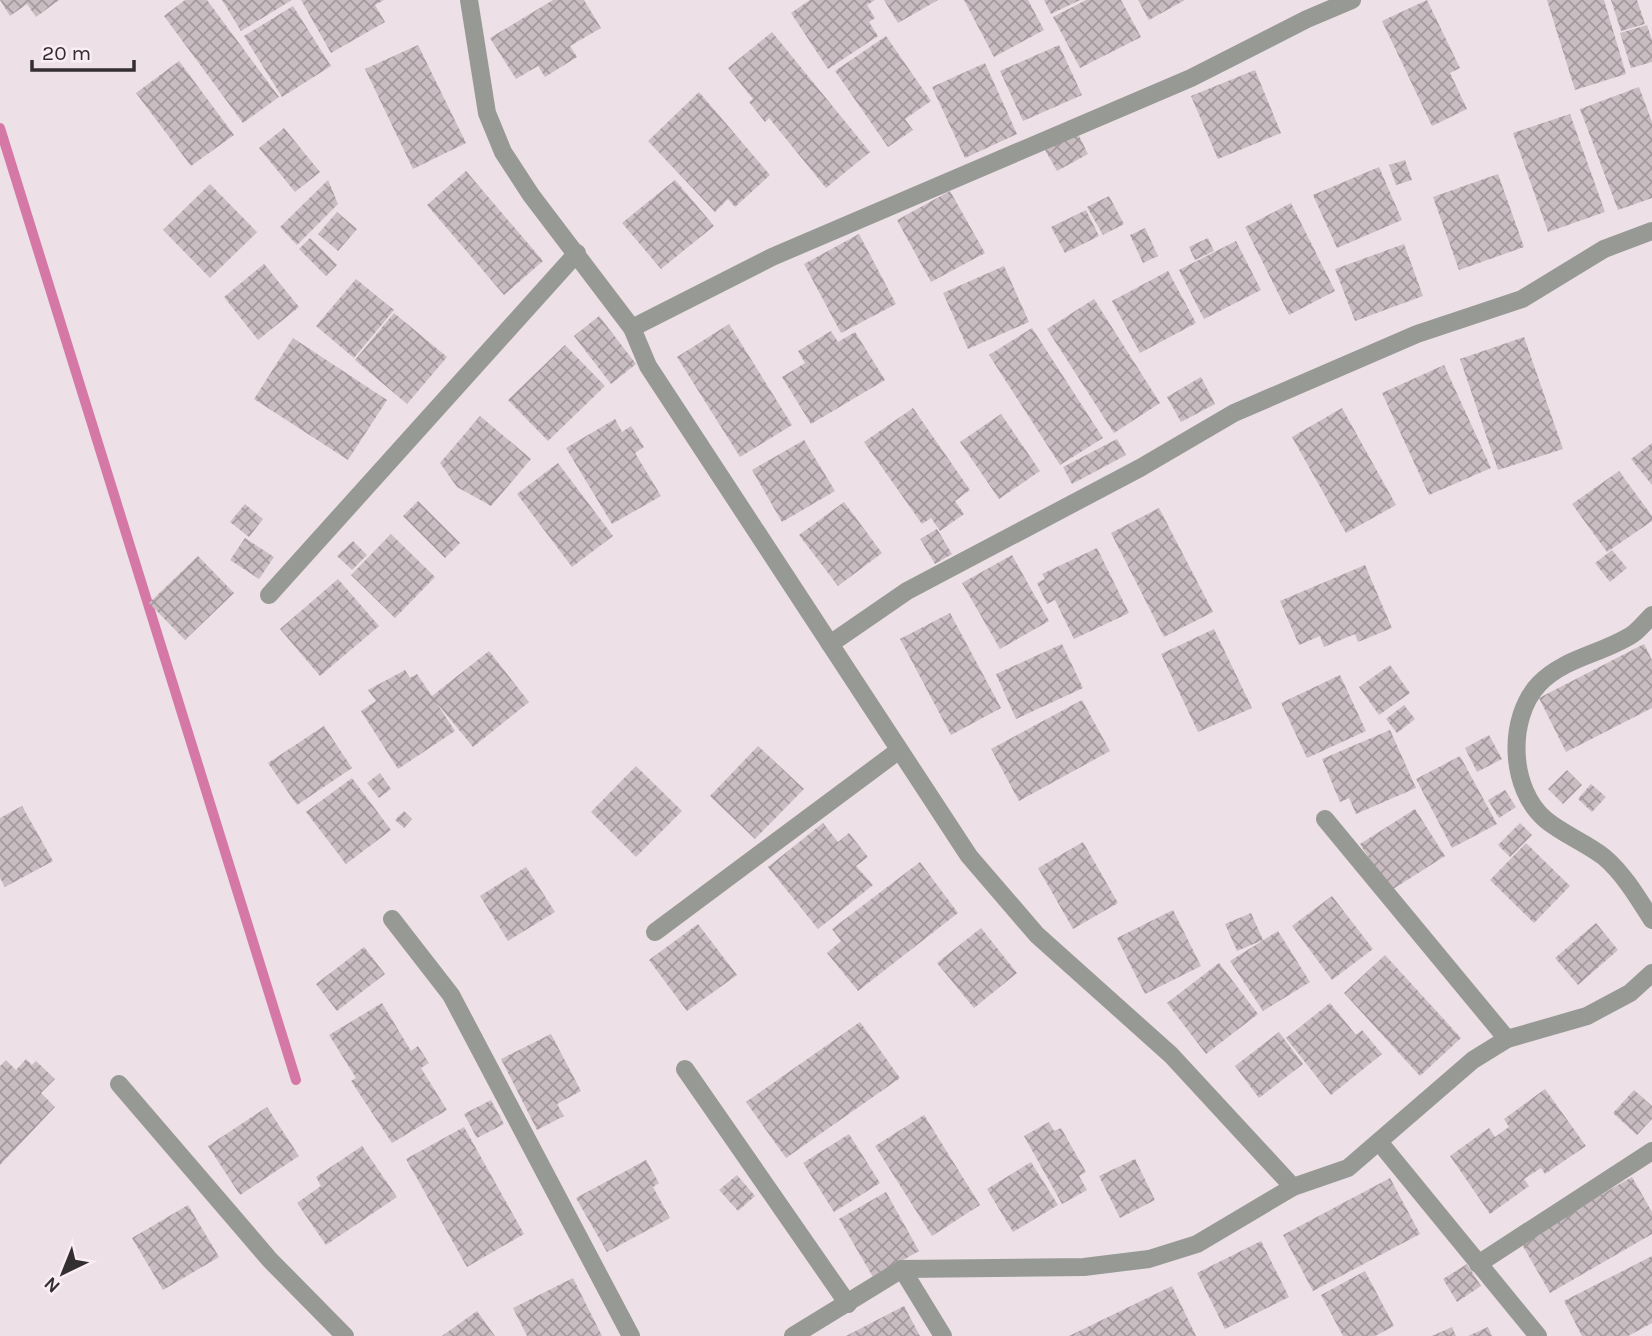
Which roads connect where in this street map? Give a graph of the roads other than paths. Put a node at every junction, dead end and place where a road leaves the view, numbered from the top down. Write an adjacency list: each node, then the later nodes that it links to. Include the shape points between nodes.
1 (469, 0): 4 (street, via 487,113 499,142 531,195)
2 (1352, 0): 5 (street, via 1191,78 772,257)
3 (1652, 231): 8 (street, via 1604,249 1522,299 1417,334 1234,413 907,591)
4 (577, 253): 5 (street); 6 (street)
5 (632, 328): 8 (street, via 648,366)
6 (269, 595)
7 (1652, 615): 12 (street, via 1633,634 1560,666 1538,685 1519,720 1518,770 1527,796 1544,819 1603,857 1625,879)
8 (830, 644): 9 (street)
9 (898, 751): 13 (street); 20 (street, via 969,856 1037,935 1171,1055)
10 (1325, 819): 15 (street)
11 (392, 919): 25 (street, via 451,995)
12 (1652, 920)
13 (656, 932)
14 (1652, 973): 15 (street, via 1630,993 1587,1016)
15 (1507, 1039): 18 (street, via 1473,1060)
16 (685, 1069): 23 (street)
17 (119, 1084): 24 (street, via 270,1260)
18 (1380, 1143): 20 (street, via 1348,1168); 21 (street)
19 (1652, 1151): 21 (street)
20 (1293, 1187): 22 (street, via 1197,1244 1149,1259 1084,1267)
21 (1478, 1264): 28 (street)
22 (902, 1269): 23 (street); 27 (street)
23 (848, 1304): 26 (street)
24 (345, 1336)
25 (631, 1336)
26 (793, 1336)
27 (943, 1336)
28 (1538, 1336)

